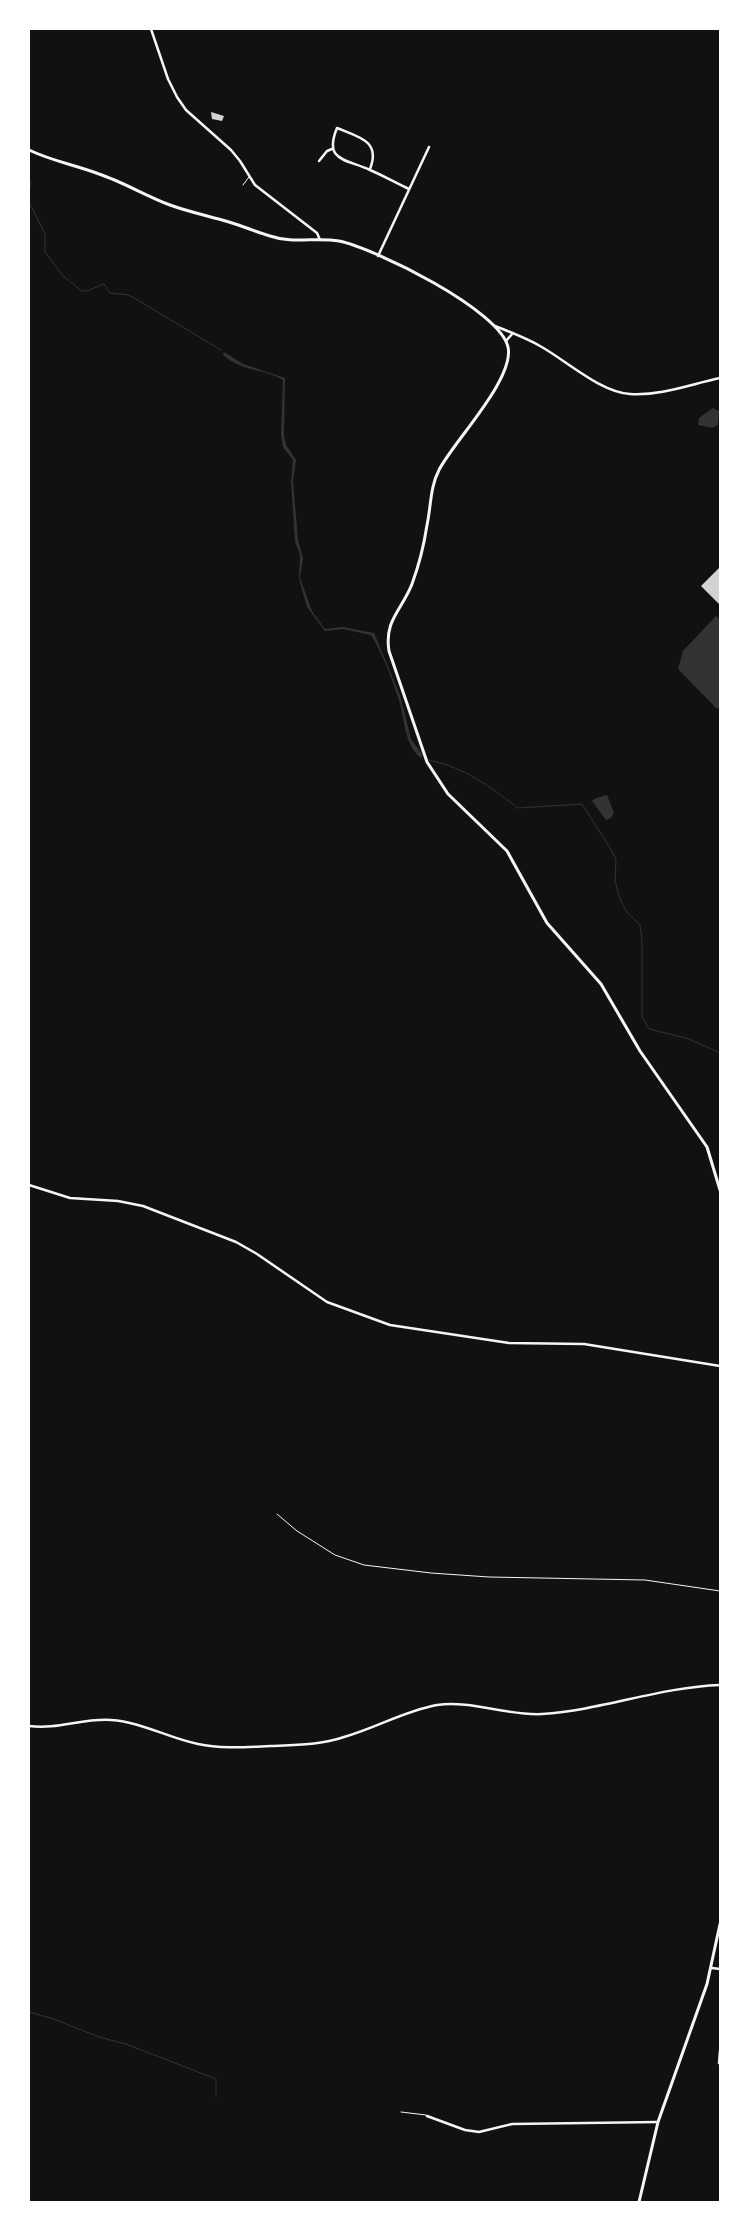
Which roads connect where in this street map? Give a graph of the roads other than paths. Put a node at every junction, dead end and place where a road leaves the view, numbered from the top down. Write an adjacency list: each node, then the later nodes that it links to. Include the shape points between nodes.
1 (152, 29): 7 (street, via 177,97 186,110 231,150)
2 (428, 147): 9 (street)
3 (333, 149): 5 (street, via 327,150); 6 (street, via 345,162); 6 (street, via 332,140 337,128 366,141 373,150)
4 (29, 150): 10 (street, via 108,177 181,209 277,238)
5 (319, 161)
6 (370, 170): 9 (street)
7 (250, 177): 8 (lane); 10 (street, via 270,198 317,233)
8 (243, 185)
9 (410, 189): 11 (street)
10 (320, 240): 11 (street, via 341,242)
11 (378, 256): 12 (street, via 435,283)
12 (494, 326): 13 (street); 14 (street)
13 (513, 333): 14 (street); 15 (street, via 619,392 637,394 675,390)
14 (506, 341): 17 (street, via 508,354 500,378 436,476 417,569 407,596 391,620 387,640 389,652 427,762 463,810 507,851 547,923 601,984 640,1051 707,1146)
15 (720, 378)
16 (29, 1185): 18 (street, via 70,1198 143,1206 236,1242 326,1302 390,1326 509,1343 584,1344)
17 (720, 1190)
18 (720, 1366)
19 (277, 1514): 20 (lane, via 335,1555 373,1567 489,1577 645,1580)
20 (720, 1590)
21 (720, 1685): 22 (street, via 672,1690 587,1710 541,1714 513,1714 458,1704 438,1705 336,1740 292,1745 231,1747 198,1744 140,1725 111,1720 44,1728)
22 (29, 1726)
23 (720, 1924): 24 (street)
24 (712, 1968): 25 (street); 30 (street)
25 (720, 1969)
26 (720, 2051): 27 (street)
27 (719, 2063)
28 (401, 2112): 29 (lane)
29 (427, 2116): 30 (street, via 479,2132 507,2124)
30 (658, 2122): 31 (street)
31 (639, 2202)

